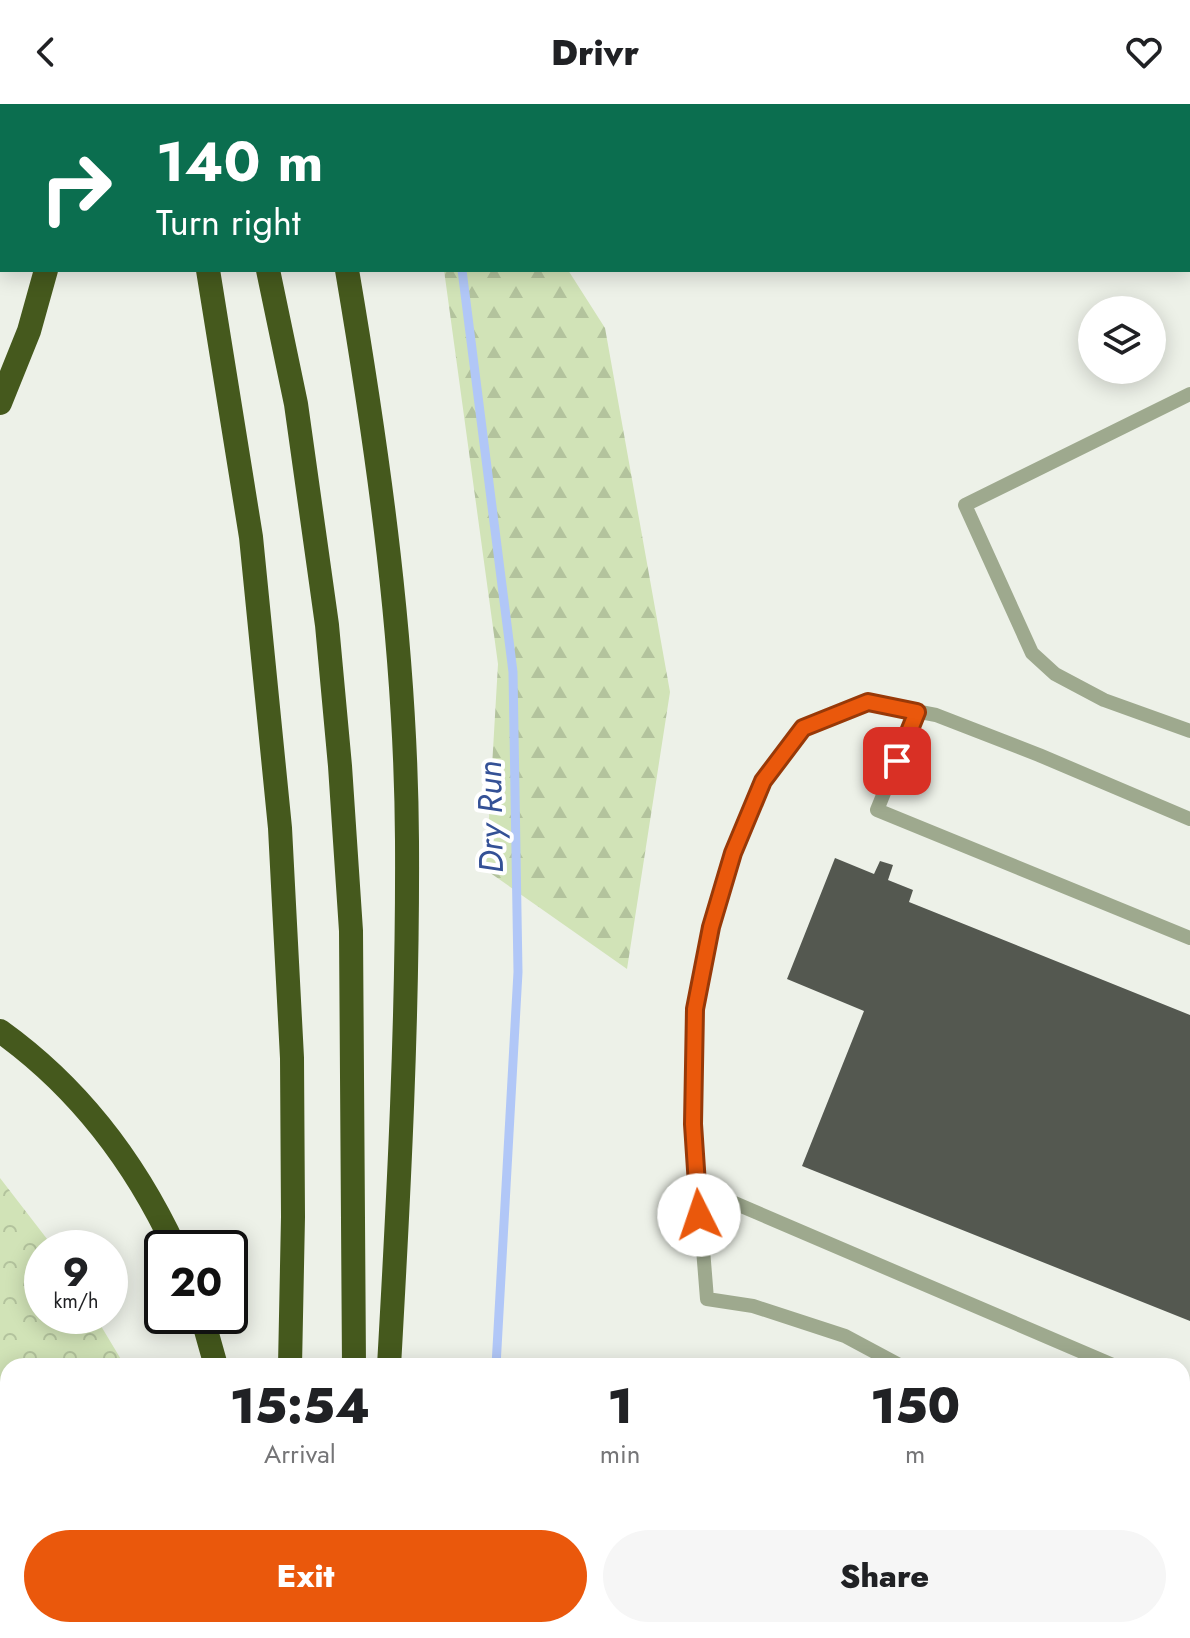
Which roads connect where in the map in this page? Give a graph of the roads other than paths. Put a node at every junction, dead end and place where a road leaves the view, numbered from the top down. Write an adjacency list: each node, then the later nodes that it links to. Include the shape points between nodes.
1 (45, 272): 6 (highway)
2 (208, 272): 16 (highway, via 251,537 280,828 292,1058)
3 (268, 272): 17 (highway, via 296,404 327,625 340,766 351,946)
4 (347, 272): 18 (highway, via 390,575 407,839 400,1167)
5 (1190, 394): 8 (lane, via 965,505 1032,653 1055,674 1104,700)
6 (0, 403)
7 (917, 712): 9 (lane, via 1039,755); 10 (lane, via 877,810); 12 (lane, via 868,702 803,728 763,781 733,853 695,1009)
8 (1190, 731)
9 (1190, 819)
10 (1190, 938)
11 (0, 1031): 13 (highway, via 45,1067 116,1144)
12 (697, 1187): 19 (lane, via 707,1299 753,1306 845,1336); 20 (lane)
13 (166, 1230)
14 (207, 1334): 15 (highway)
15 (214, 1358)
16 (290, 1358)
17 (354, 1358)
18 (389, 1358)
19 (886, 1358)
20 (1096, 1358)

